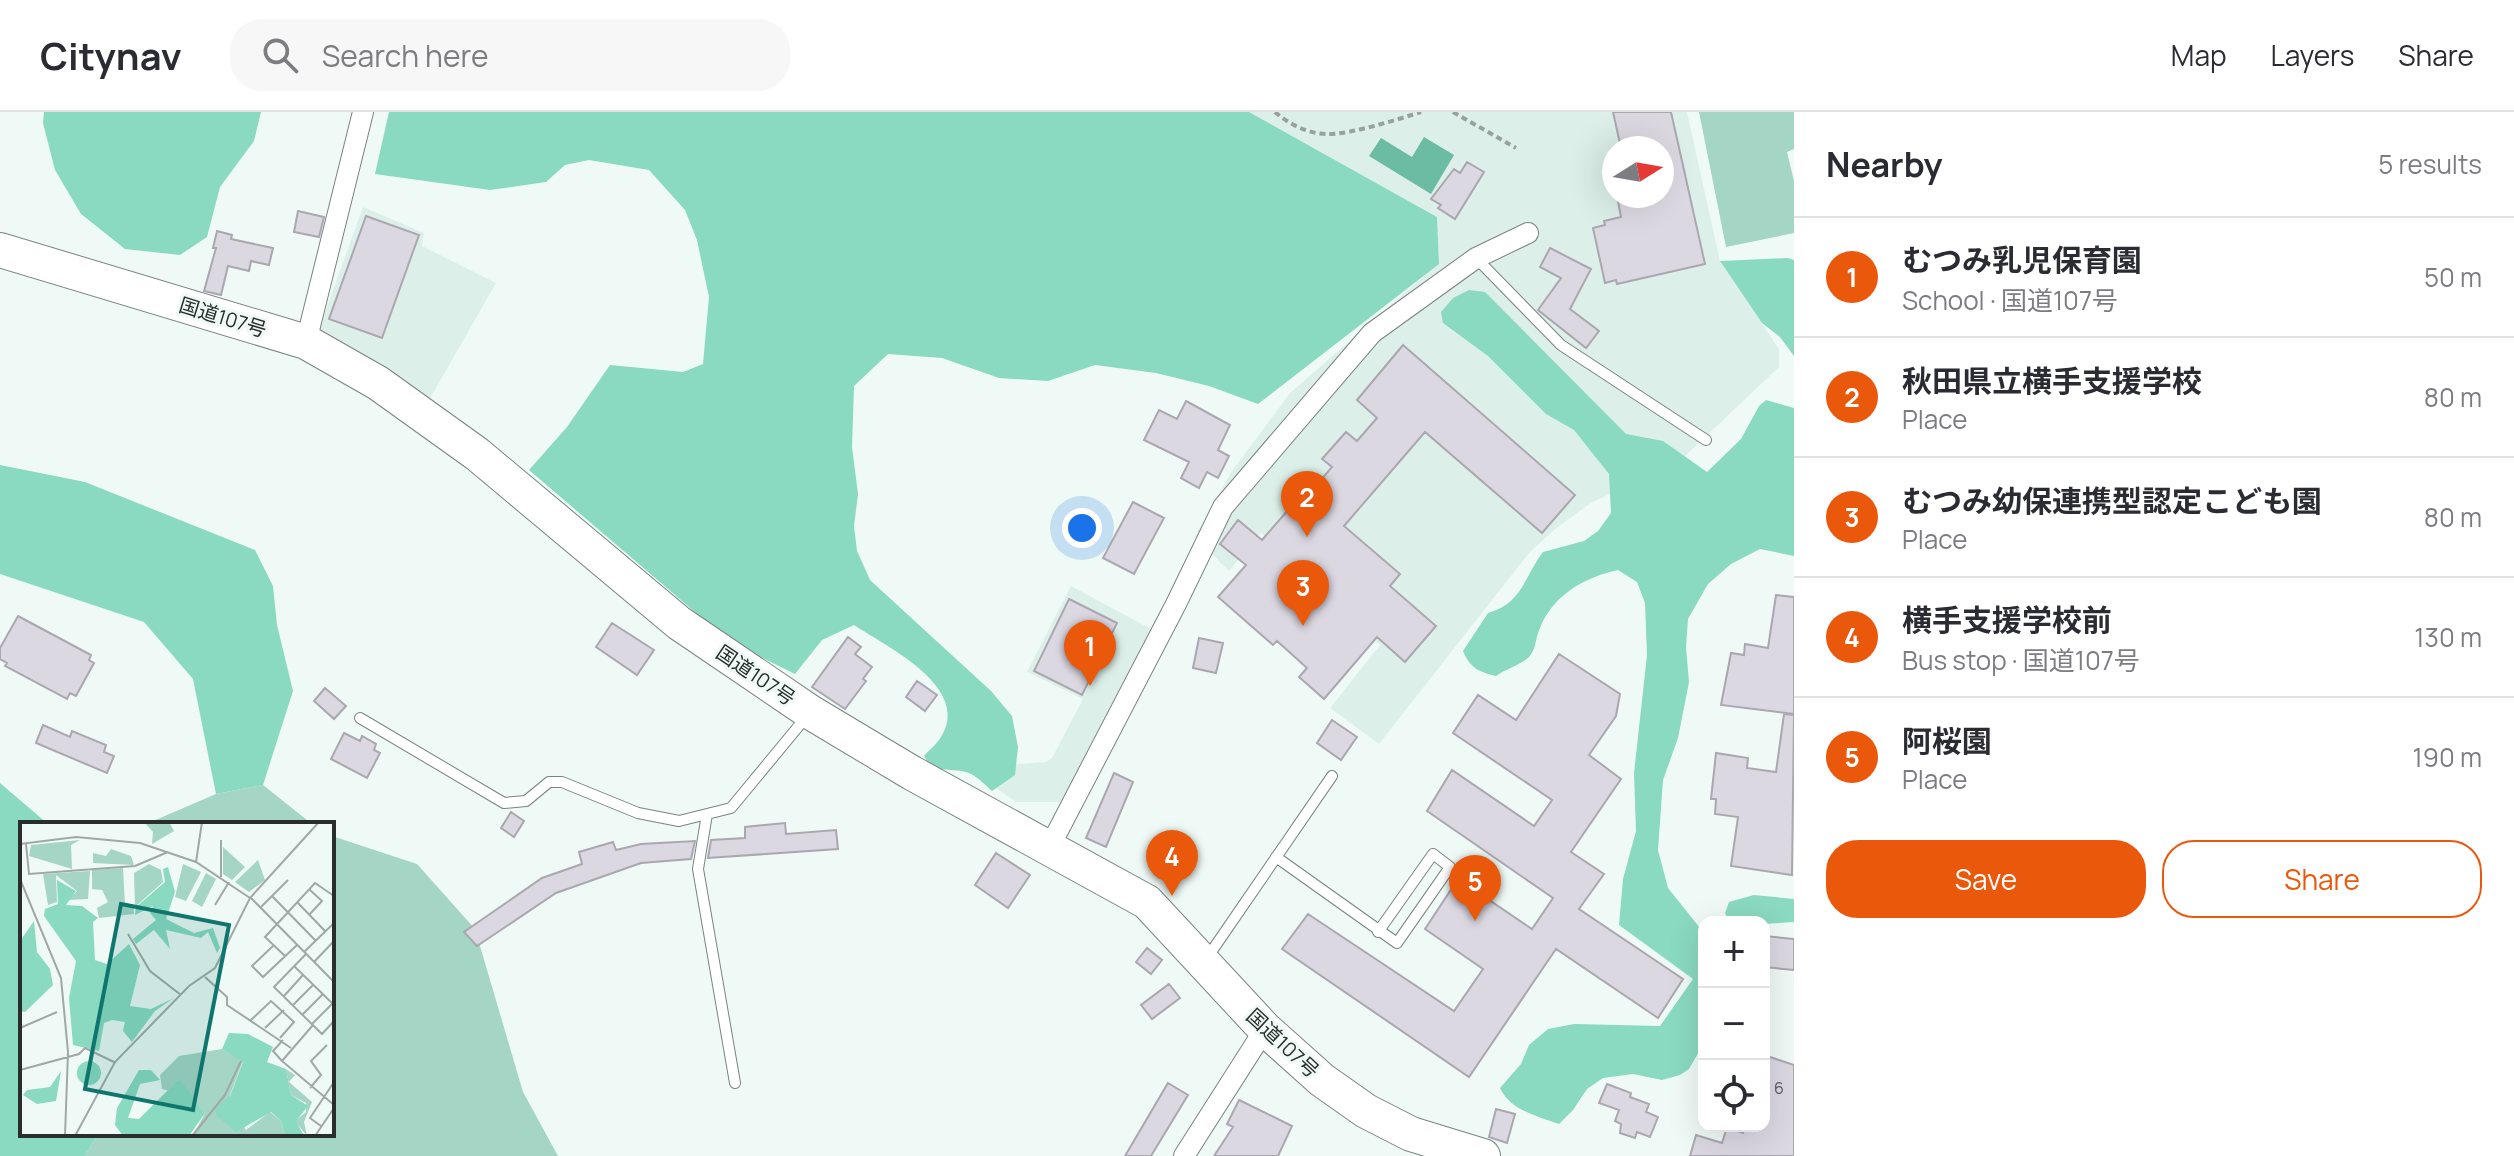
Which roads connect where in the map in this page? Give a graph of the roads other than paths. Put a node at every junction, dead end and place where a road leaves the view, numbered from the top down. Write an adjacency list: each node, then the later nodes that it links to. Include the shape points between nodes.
1 (363, 112): 5 (street)
2 (1528, 233): 4 (street)
3 (0, 250): 5 (highway, 国道107号)
4 (1476, 258): 6 (lane, via 1561,345); 11 (street, via 1372,333 1223,507)
5 (306, 342): 7 (highway, 国道107号, via 378,383 477,454 679,623)
6 (1706, 440)
7 (810, 712): 10 (lane, via 731,808); 11 (highway, 国道107号)
8 (360, 718): 10 (lane, via 504,803 526,801 549,782 562,782 638,813 679,821)
9 (1332, 776): 12 (lane)
10 (707, 814): 16 (lane, via 698,869)
11 (1049, 848): 14 (highway, 国道107号, via 1147,902)
12 (1276, 857): 13 (lane); 14 (lane)
13 (1378, 932): 13 (lane, via 1397,943 1450,867 1433,854)
14 (1203, 962): 15 (highway, 国道107号)
15 (1265, 1029): 17 (street); 18 (highway, 国道107号, via 1366,1111 1411,1134)
16 (735, 1083)
17 (1184, 1156)
18 (1483, 1156)

